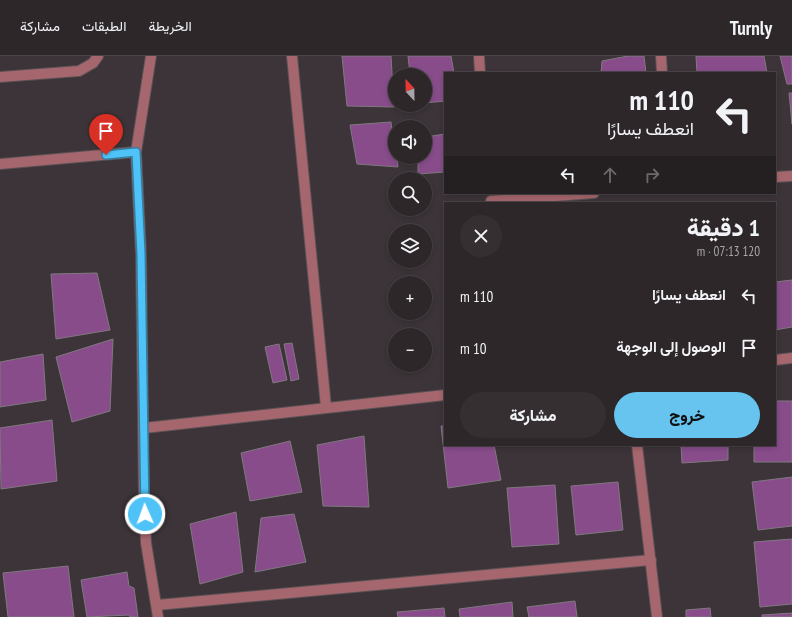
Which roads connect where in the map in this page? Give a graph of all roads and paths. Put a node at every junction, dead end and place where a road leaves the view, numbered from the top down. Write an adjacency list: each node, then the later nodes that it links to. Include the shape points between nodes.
1 (98, 56): 8 (street, via 93,63 79,71)
2 (151, 56): 9 (street)
3 (292, 56): 18 (street)
4 (479, 56): 6 (street)
5 (661, 56): 7 (street)
6 (480, 72)
7 (662, 72)
8 (0, 77)
9 (136, 152): 10 (street); 19 (street, via 141,254)
10 (0, 164)
11 (792, 176): 12 (street)
12 (776, 177)
13 (577, 194): 14 (street)
14 (491, 199)
15 (792, 358): 16 (street)
16 (776, 360)
17 (444, 395): 18 (street)
18 (326, 407): 19 (street)
19 (144, 428): 22 (street, via 146,543)
20 (637, 446): 21 (street)
21 (651, 560): 22 (street); 24 (street)
22 (157, 605): 23 (street)
23 (158, 617)
24 (658, 617)

